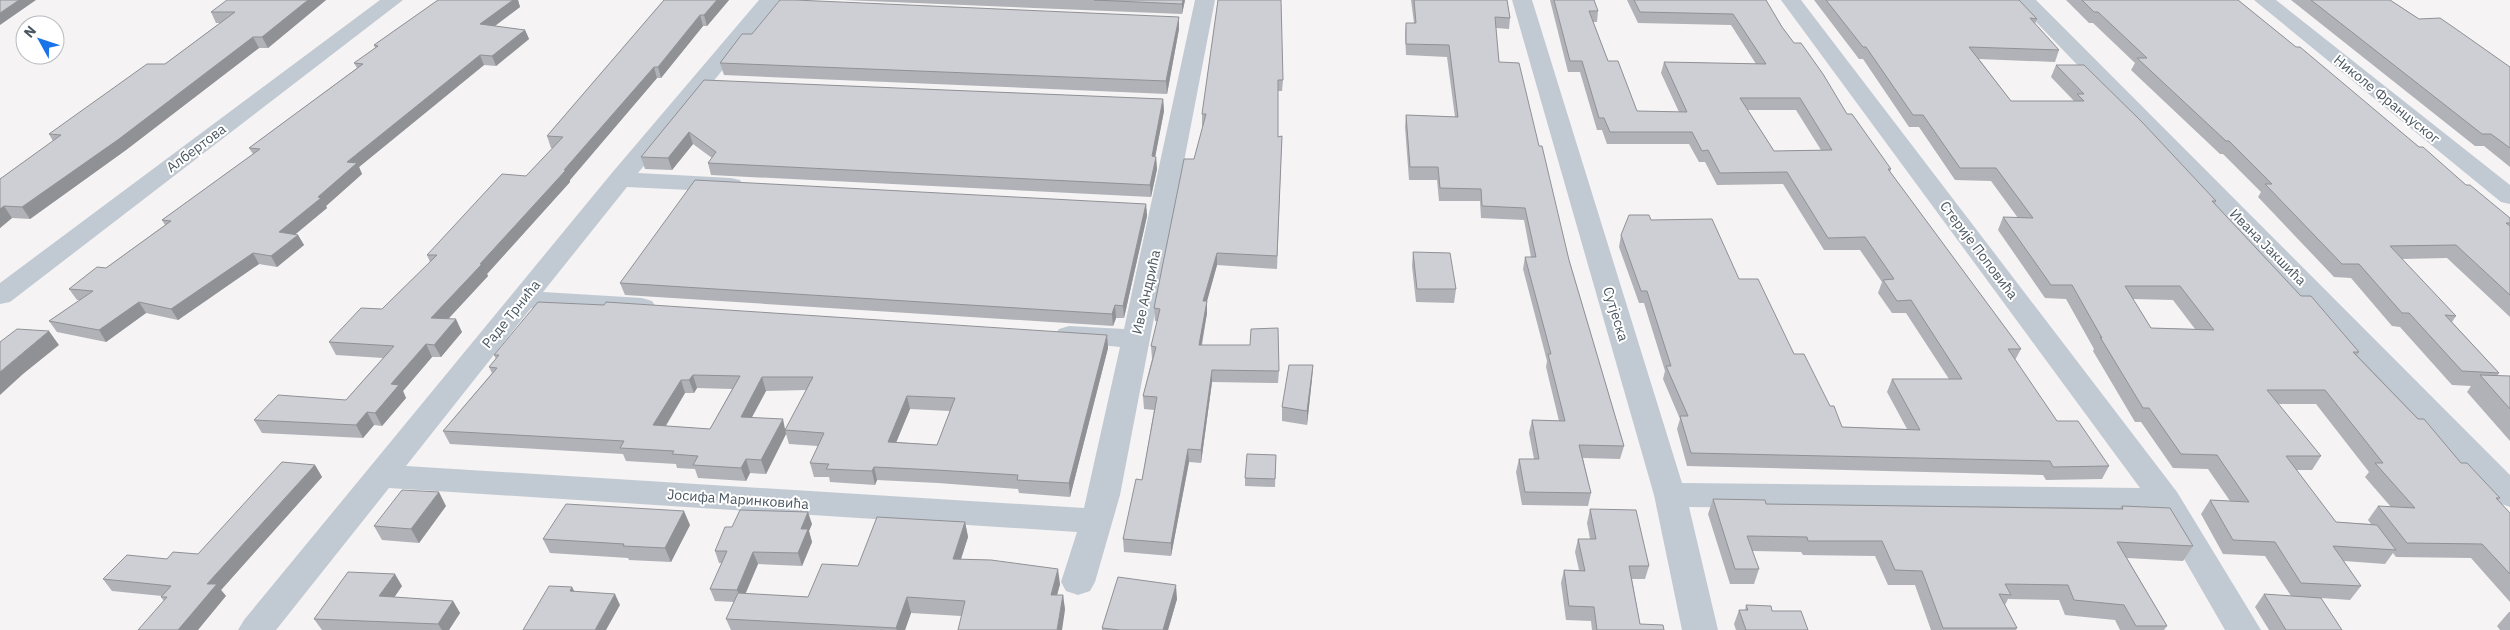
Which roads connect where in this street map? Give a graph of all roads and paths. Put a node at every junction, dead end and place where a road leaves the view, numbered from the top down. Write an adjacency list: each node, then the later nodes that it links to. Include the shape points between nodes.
1 (393, 0): 13 (street, Албертова)
2 (1522, 0): 19 (street, Сутјеска)
3 (1791, 0): 21 (street, Стерије Поповића)
4 (2025, 0): 20 (street, Ивана Јакшића)
5 (2264, 0): 12 (street, Николе Француског)
6 (775, 2): 8 (street, Раде Трнића)
7 (1196, 15): 17 (street, Иве Андрића, via 1155,206)
8 (700, 83): 9 (street); 10 (street, Раде Трнића)
9 (730, 84)
10 (620, 179): 11 (street); 14 (street, Раде Трнића)
11 (749, 186)
12 (2510, 197)
13 (0, 296)
14 (522, 299): 15 (street); 18 (street, Раде Трнића)
15 (671, 309)
16 (1046, 333): 17 (street)
17 (1135, 339): 22 (street, Иве Андрића)
18 (379, 476): 22 (street, Јосифа Маринковића); 24 (street, Раде Трнића)
19 (1670, 495): 21 (street); 25 (street, Сутјеска)
20 (2510, 496)
21 (2166, 500): 26 (street, Стерије Поповића)
22 (1096, 522): 23 (street, Иве Андрића)
23 (1078, 582)
24 (256, 630)
25 (1700, 630)
26 (2243, 630)

